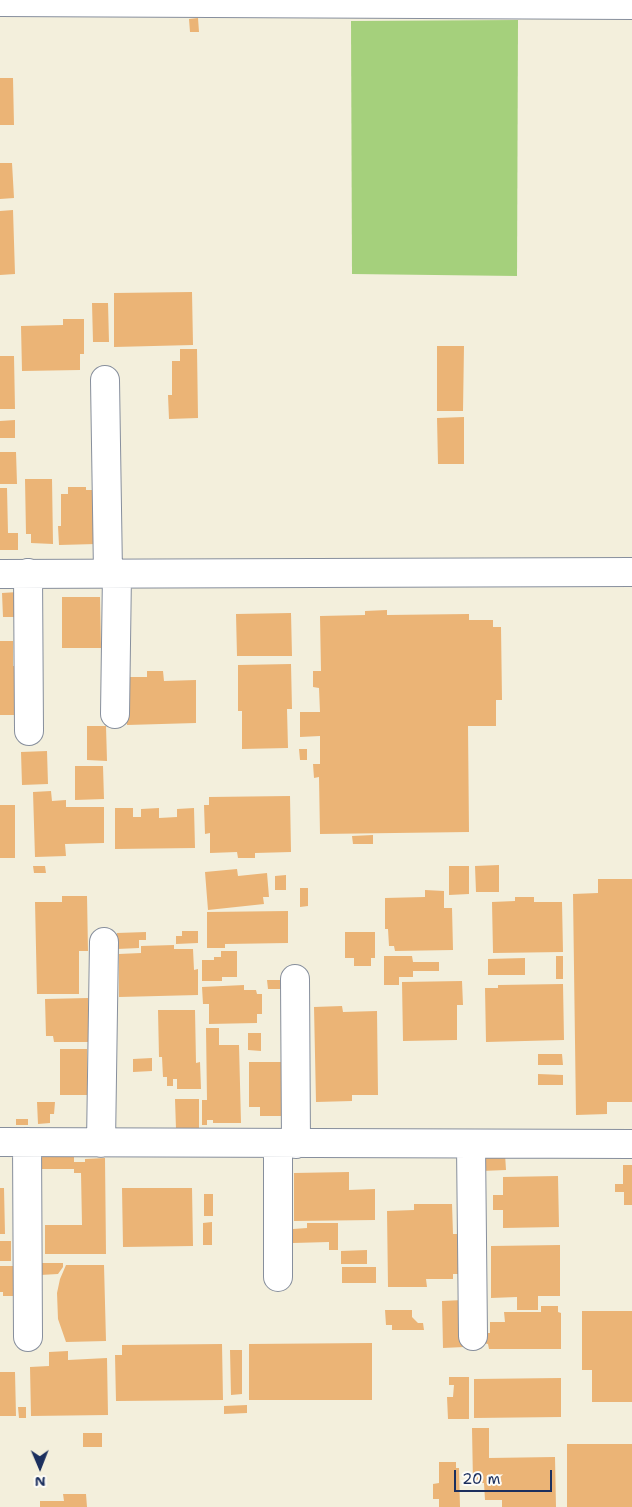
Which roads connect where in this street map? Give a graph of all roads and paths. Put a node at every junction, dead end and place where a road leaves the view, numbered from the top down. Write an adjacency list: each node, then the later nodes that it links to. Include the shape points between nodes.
1 (6, 1): 2 (street)
2 (632, 5)
3 (104, 380): 6 (street)
4 (632, 572): 6 (street)
5 (28, 573): 6 (street); 7 (street); 9 (street)
6 (112, 573): 8 (street)
7 (0, 574)
8 (115, 714)
9 (29, 731)
10 (104, 942): 14 (street)
11 (295, 979): 15 (street)
12 (0, 1142): 13 (street)
13 (27, 1142): 14 (street); 20 (street)
14 (101, 1143): 15 (street)
15 (287, 1144): 17 (street); 18 (street)
16 (632, 1144): 17 (street)
17 (471, 1145): 19 (street)
18 (278, 1278)
19 (472, 1336)
20 (28, 1337)

